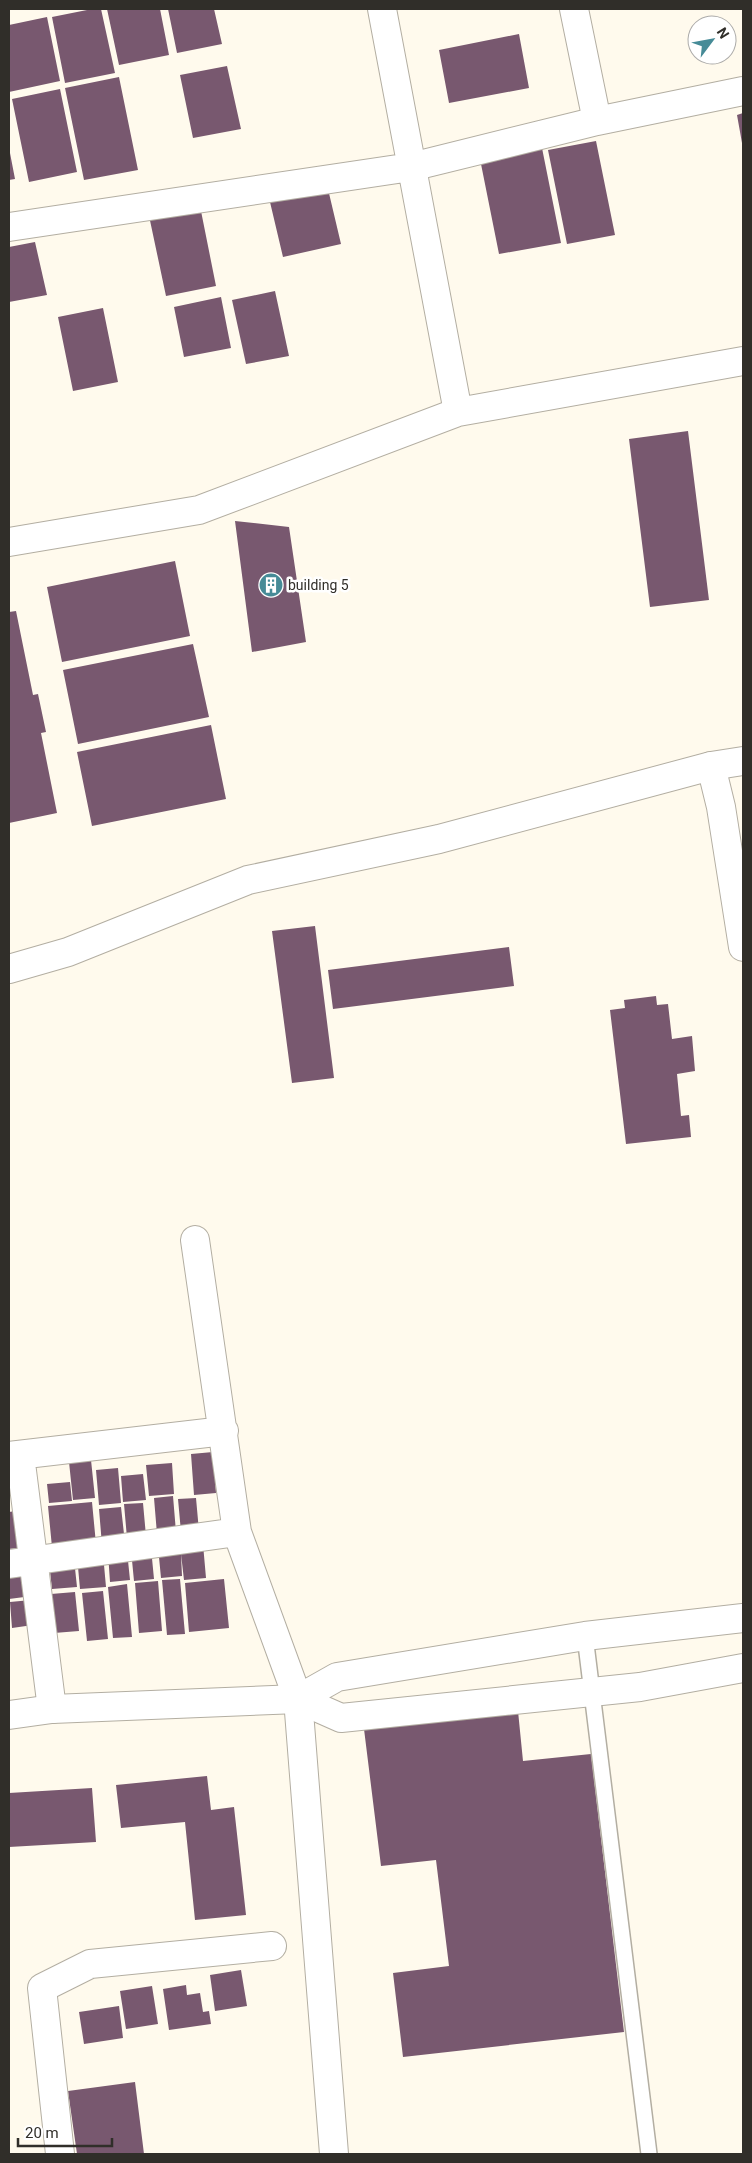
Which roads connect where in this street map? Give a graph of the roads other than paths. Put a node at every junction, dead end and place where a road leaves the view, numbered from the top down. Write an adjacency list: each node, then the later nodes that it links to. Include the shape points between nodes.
1 (382, 9): 5 (street)
2 (574, 9): 4 (street)
3 (743, 91): 4 (street)
4 (597, 121): 5 (street)
5 (412, 167): 6 (street); 8 (street)
6 (9, 227)
7 (743, 361): 8 (street)
8 (458, 412): 9 (street, via 199,510)
9 (9, 542)
10 (743, 761): 11 (street)
11 (711, 766): 12 (street, via 721,806); 13 (street, via 439,839 248,880 68,952)
12 (743, 947)
13 (9, 969)
14 (195, 1240): 15 (street)
15 (224, 1430): 16 (street); 17 (street)
16 (14, 1456): 18 (street)
17 (237, 1532): 18 (street); 23 (street)
18 (21, 1562): 24 (street)
19 (743, 1618): 20 (street)
20 (585, 1636): 22 (lane); 23 (street, via 338,1677)
21 (743, 1668): 22 (street, via 640,1687)
22 (592, 1691): 23 (street, via 341,1718); 29 (lane)
23 (298, 1699): 24 (street); 28 (street)
24 (52, 1709): 25 (street)
25 (9, 1715)
26 (272, 1946): 27 (street, via 90,1964 42,1988)
27 (60, 2154)
28 (334, 2154)
29 (649, 2154)

